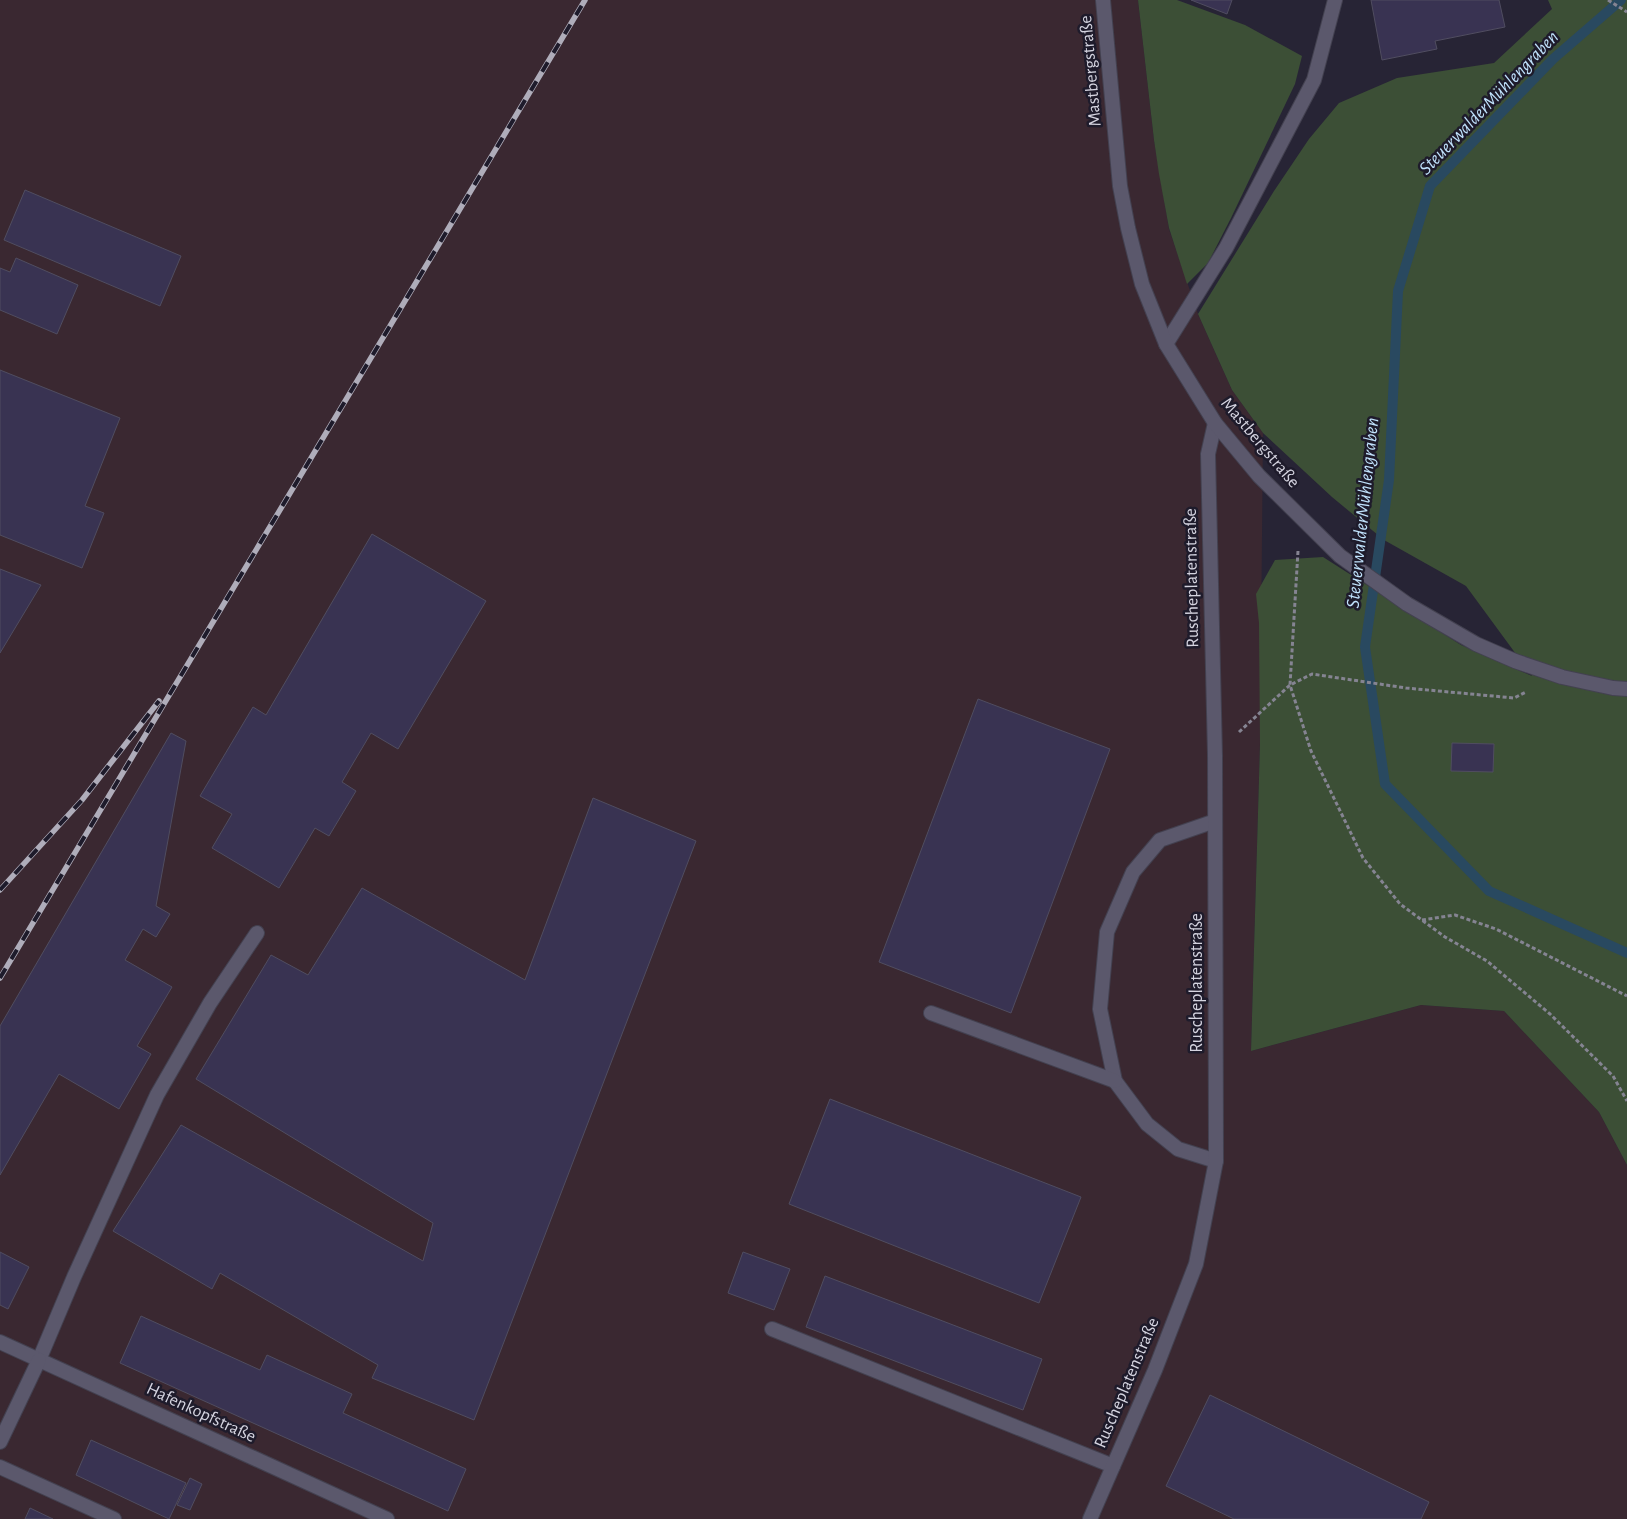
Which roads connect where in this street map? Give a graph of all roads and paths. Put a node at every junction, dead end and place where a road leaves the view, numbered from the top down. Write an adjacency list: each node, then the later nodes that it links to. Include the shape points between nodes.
1 (1103, 0): 5 (street, Mastbergstraße, via 1120,186 1142,284)
2 (1335, 0): 5 (street, via 1314,80 1226,248)
3 (1608, 0): 4 (path)
4 (1627, 12)
5 (1166, 344): 6 (street, Mastbergstraße)
6 (1215, 423): 7 (street, Mastbergstraße); 11 (street, Ruscheplatenstraße, via 1208,454)
7 (1300, 518): 8 (street, Mastbergstraße, via 1340,556 1407,604 1476,644); 9 (path)
8 (1562, 677): 9 (path, via 1514,698 1406,688 1312,674); 10 (street, Mastbergstraße)
9 (1290, 685): 11 (path); 13 (path, via 1310,751 1363,858 1400,904)
10 (1627, 689)
11 (1215, 755): 12 (street, Ruscheplatenstraße)
12 (1215, 821): 17 (street, via 1160,840 1133,872 1107,932 1100,1009); 19 (street, Ruscheplatenstraße)
13 (1422, 920): 15 (path, via 1455,915 1496,929); 18 (path, via 1487,961 1550,1014 1613,1076)
14 (257, 933): 22 (street, via 210,1004 157,1095)
15 (1627, 996)
16 (931, 1012): 17 (street)
17 (1115, 1081): 19 (street, via 1147,1124 1170,1143)
18 (1627, 1101)
19 (1216, 1162): 24 (street, Ruscheplatenstraße, via 1196,1264)
20 (772, 1329): 24 (street)
21 (0, 1342): 22 (street, Hafenkopfstraße)
22 (39, 1360): 23 (street); 27 (street, Hafenkopfstraße)
23 (0, 1442)
24 (1113, 1466): 28 (street, Ruscheplatenstraße)
25 (0, 1467): 26 (street)
26 (114, 1519)
27 (387, 1519)
28 (1090, 1519)

